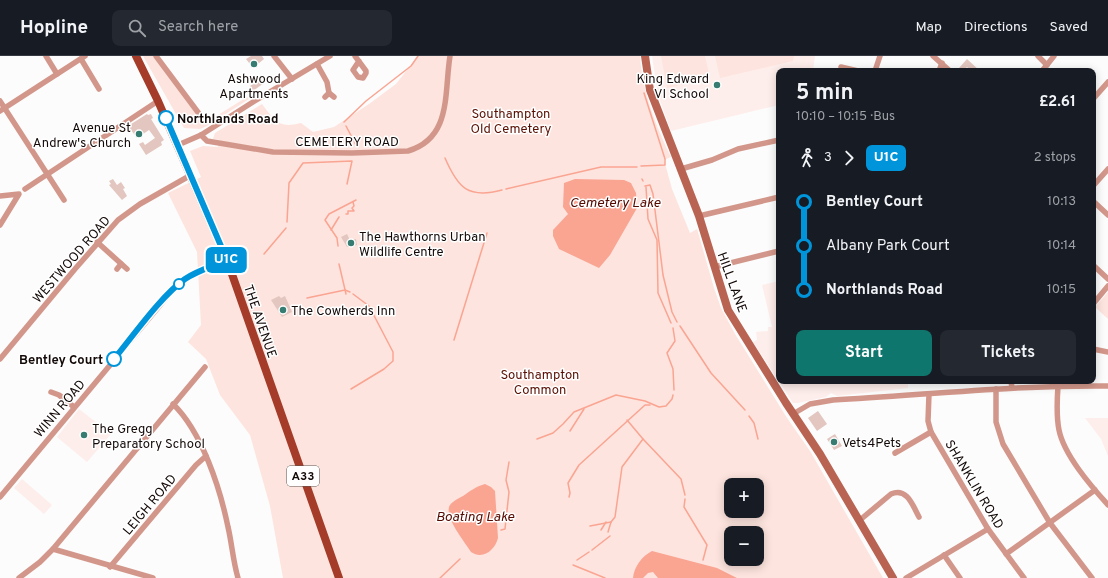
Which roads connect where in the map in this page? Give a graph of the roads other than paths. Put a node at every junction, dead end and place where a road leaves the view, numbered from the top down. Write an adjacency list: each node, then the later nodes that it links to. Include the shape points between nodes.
1 (46, 56): 24 (street)
2 (136, 56): 31 (main road, THE AVENUE / A33)
3 (156, 56): 33 (street)
4 (274, 56): 25 (street)
5 (330, 56): 15 (street)
6 (355, 56): 14 (street)
7 (450, 56): 34 (street, CEMETERY ROAD, via 441,126 429,140 412,150 352,153 273,152 207,141)
8 (645, 56): 37 (street, HILL LANE, via 650,90)
9 (880, 56): 20 (street)
10 (933, 56): 16 (street)
11 (1038, 56): 17 (street)
12 (1054, 56): 17 (street)
13 (83, 57): 24 (street); 27 (street)
14 (359, 61)
15 (317, 64): 25 (street); 28 (street, via 327,82)
16 (942, 64): 21 (street); 22 (street)
17 (1047, 65): 23 (street)
18 (841, 67): 19 (street)
19 (845, 68)
20 (876, 68)
21 (940, 68)
22 (947, 68)
23 (1044, 68)
24 (57, 74): 32 (street)
25 (292, 78): 34 (street)
26 (1108, 82): 29 (street)
27 (99, 85)
28 (330, 96)
29 (1096, 96)
30 (0, 101): 32 (street)
31 (158, 101): 36 (main road, THE AVENUE / A33); 39 (street)
32 (2, 110): 39 (street)
33 (200, 115)
34 (201, 135): 36 (street)
35 (776, 141): 37 (street, via 738,149)
36 (178, 145): 40 (main road, THE AVENUE / A33)
37 (681, 169): 48 (street, HILL LANE)
38 (1108, 169): 41 (street)
39 (47, 173): 42 (street); 45 (street)
40 (191, 175): 50 (street, WESTWOOD ROAD, via 134,208 118,220); 52 (main road, THE AVENUE / A33)
41 (1096, 183)
42 (25, 189)
43 (0, 196): 49 (street, via 19,194)
44 (776, 198): 48 (street)
45 (64, 200)
46 (1096, 204): 47 (street)
47 (1108, 215)
48 (698, 216): 54 (street, HILL LANE)
49 (0, 225)
50 (98, 242): 53 (street); 63 (street, WESTWOOD ROAD)
51 (776, 252): 54 (street)
52 (227, 260): 73 (street, WINN ROAD, via 190,276 176,287); 92 (main road, THE AVENUE / A33)
53 (121, 264): 56 (street); 57 (street)
54 (714, 267): 74 (street, HILL LANE, via 728,310)
55 (1096, 268): 58 (street)
56 (117, 269)
57 (127, 270)
58 (1108, 279)
59 (1108, 286): 60 (street)
60 (1096, 300)
61 (1096, 350): 62 (street)
62 (1108, 352)
63 (0, 360)
64 (205, 367): 72 (street)
65 (1011, 384): 68 (street)
66 (1058, 386): 67 (street); 68 (street); 78 (street, via 1060,435)
67 (1108, 386)
68 (1012, 388): 69 (street)
69 (996, 389): 71 (street); 83 (street, via 996,422 1003,444)
70 (51, 392): 73 (street)
71 (928, 394): 74 (street, via 817,402); 75 (street, SHANKLIN ROAD, via 928,421)
72 (173, 404): 77 (street, via 189,424); 85 (street)
73 (74, 407): 79 (street, WINN ROAD)
74 (793, 414): 82 (street, HILL LANE)
75 (931, 432): 76 (street); 84 (street, SHANKLIN ROAD)
76 (895, 453)
77 (206, 456): 88 (street, LEIGH ROAD); 91 (street, via 227,521)
78 (1095, 490): 80 (street); 83 (street)
79 (0, 497)
80 (1108, 505)
81 (919, 513): 82 (street, via 906,495 897,492 891,494)
82 (860, 520): 93 (street, HILL LANE)
83 (1050, 523): 86 (street); 97 (street)
84 (988, 529): 86 (street, SHANKLIN ROAD); 87 (street)
85 (53, 549): 88 (street); 89 (street)
86 (1006, 554): 96 (street, SHANKLIN ROAD)
87 (944, 555): 94 (street); 95 (street)
88 (110, 567): 90 (street)
89 (22, 577)
90 (153, 578)
91 (238, 578)
92 (339, 578)
93 (892, 578)
94 (906, 578)
95 (960, 578)
96 (1024, 578)
97 (1092, 578)

